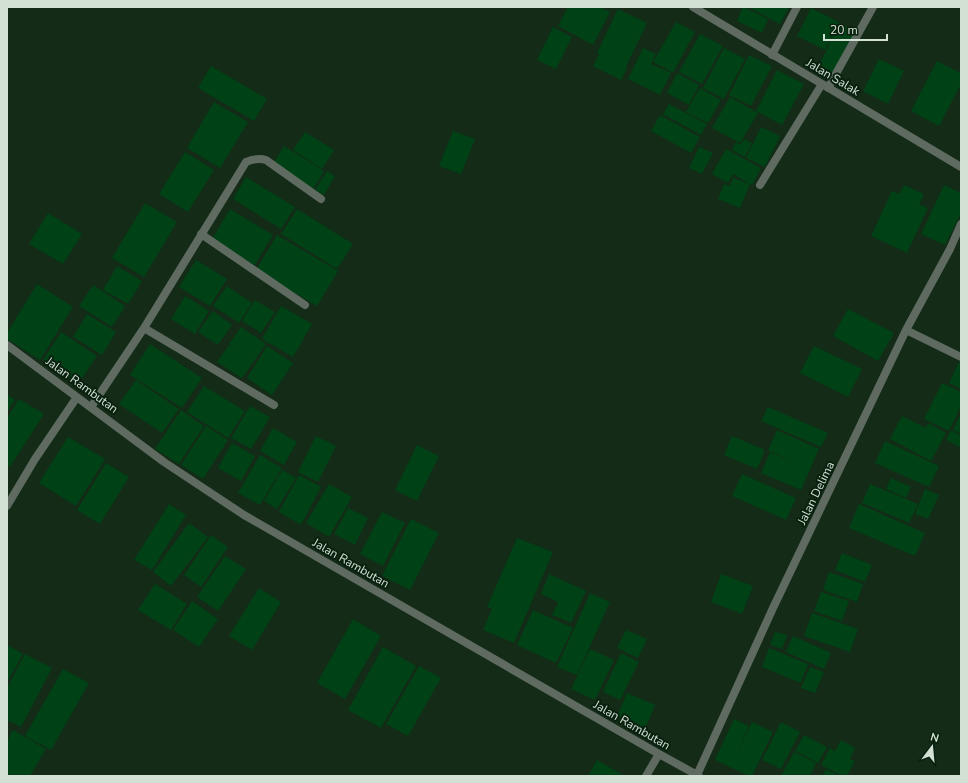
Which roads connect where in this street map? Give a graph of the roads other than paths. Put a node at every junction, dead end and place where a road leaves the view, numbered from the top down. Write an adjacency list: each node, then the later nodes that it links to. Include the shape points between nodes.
1 (693, 7): 4 (street, Jalan Salak)
2 (797, 7): 4 (street)
3 (873, 7): 5 (street)
4 (772, 55): 5 (street, Jalan Salak)
5 (825, 86): 6 (street, Jalan Salak); 7 (street)
6 (961, 167)
7 (760, 185)
8 (321, 199): 10 (street, via 266,160 251,160 246,162)
9 (961, 224): 13 (street, Jalan Delima)
10 (201, 234): 11 (street); 12 (street)
11 (305, 305)
12 (144, 328): 17 (street); 18 (street)
13 (906, 330): 15 (street); 22 (street, Jalan Delima, via 773,608)
14 (7, 345): 16 (street, Jalan Rambutan)
15 (961, 357)
16 (77, 397): 18 (street, Jalan Rambutan); 19 (street)
17 (274, 405)
18 (91, 407): 20 (street, Jalan Rambutan, via 164,462 244,515)
19 (7, 506)
20 (659, 754): 21 (street); 22 (street, Jalan Rambutan)
21 (646, 776)
22 (698, 776)

